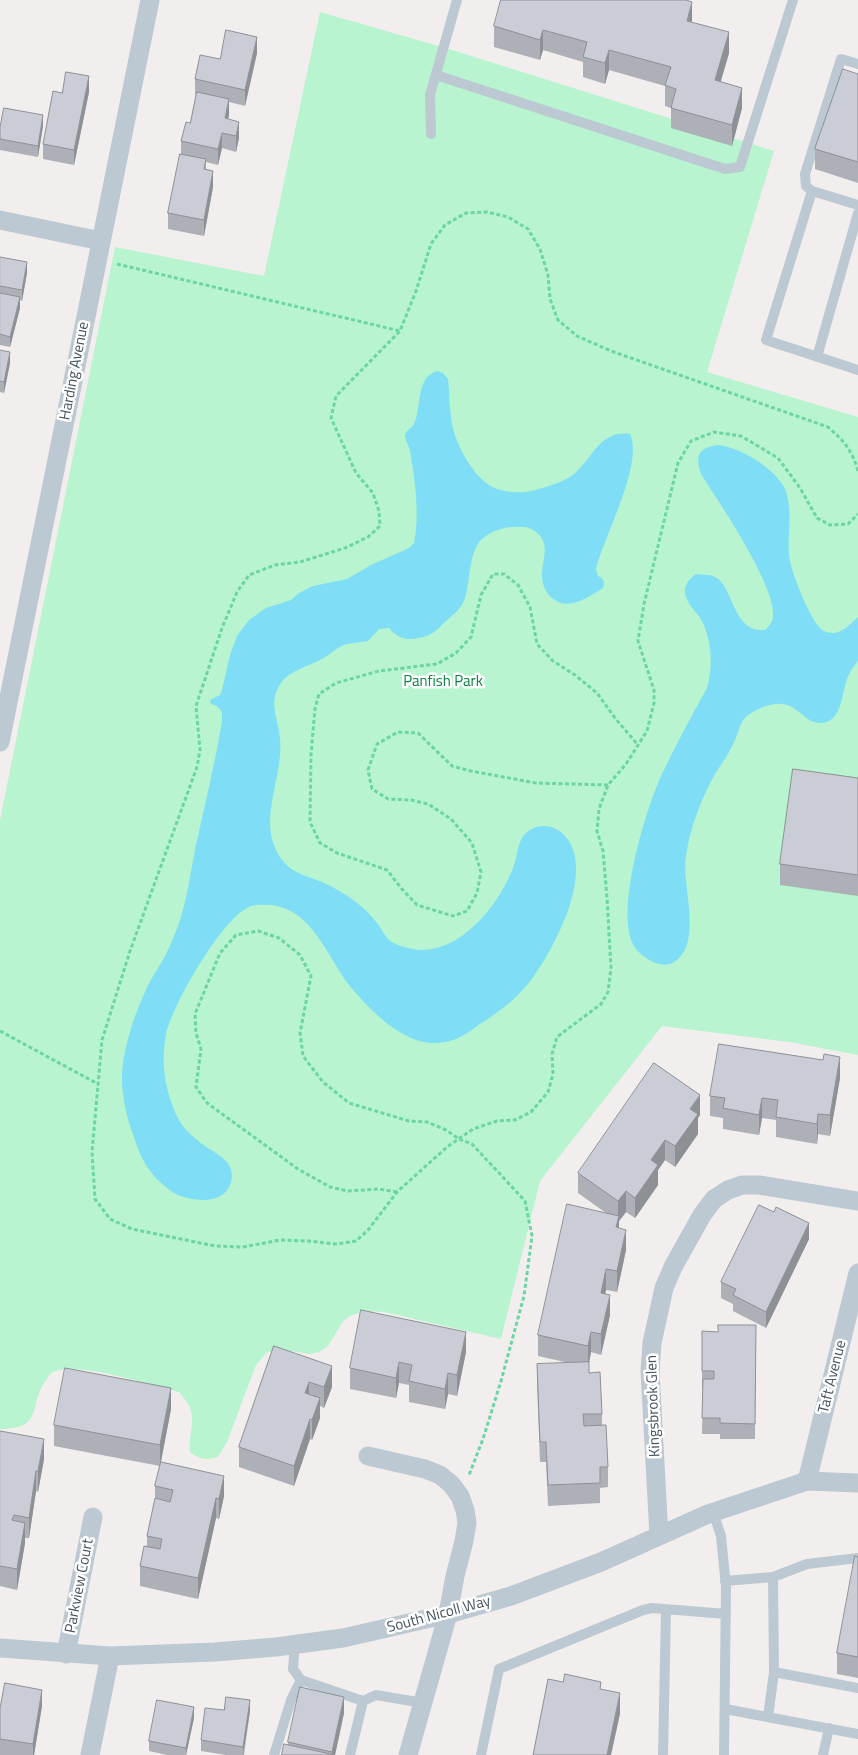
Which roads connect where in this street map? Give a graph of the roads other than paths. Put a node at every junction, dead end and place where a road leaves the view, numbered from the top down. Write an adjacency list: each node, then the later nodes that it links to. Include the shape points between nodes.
1 (150, 0): 11 (street, Harding Avenue)
2 (457, 0): 5 (lane)
3 (793, 0): 5 (lane, via 740,167 725,169)
4 (858, 64): 7 (lane, via 840,59 805,174 806,186)
5 (436, 75): 6 (lane, via 430,95)
6 (431, 134)
7 (812, 191): 8 (lane); 12 (lane, via 766,340)
8 (858, 205)
9 (858, 213): 12 (lane)
10 (0, 220): 11 (street)
11 (101, 242): 14 (street, Harding Avenue)
12 (817, 357): 13 (lane)
13 (858, 370)
14 (7, 672): 15 (street, Harding Avenue)
15 (0, 742)
16 (858, 1201): 24 (street, Kingsbrook Glen, via 742,1185 714,1199 702,1216 664,1288 652,1342 650,1370)
17 (858, 1273): 18 (street, Taft Avenue)
18 (856, 1294): 20 (street, Taft Avenue)
19 (368, 1456): 29 (street, via 440,1475 460,1496 467,1524)
20 (807, 1481): 21 (street, South Nicoll Way); 22 (street, South Nicoll Way)
21 (858, 1482)
22 (714, 1512): 24 (street, South Nicoll Way); 27 (lane, via 721,1536)
23 (93, 1517): 33 (street, Parkview Court)
24 (659, 1536): 29 (street, South Nicoll Way, via 546,1584)
25 (858, 1558): 26 (lane, via 808,1564)
26 (773, 1578): 27 (lane); 35 (lane)
27 (725, 1580): 30 (lane)
28 (666, 1610): 30 (lane); 48 (lane, via 643,1610 499,1669); 49 (lane)
29 (448, 1614): 31 (street, South Nicoll Way, via 387,1629); 39 (street)
30 (726, 1614): 40 (lane)
31 (295, 1644): 34 (street, South Nicoll Way, via 215,1652); 36 (lane, via 294,1669)
32 (0, 1648): 33 (street, South Nicoll Way)
33 (66, 1654): 34 (street, South Nicoll Way)
34 (110, 1656): 44 (street)
35 (774, 1672): 37 (lane); 41 (lane)
36 (301, 1680): 38 (lane); 45 (lane, via 291,1700)
37 (858, 1688)
38 (363, 1702): 39 (lane, via 376,1695); 46 (lane)
39 (423, 1703): 47 (street)
40 (725, 1709): 41 (lane); 50 (lane)
41 (768, 1717): 42 (lane)
42 (828, 1728): 43 (lane); 51 (lane)
43 (858, 1734)
44 (90, 1755)
45 (274, 1755)
46 (350, 1755)
47 (408, 1755)
48 (481, 1755)
49 (663, 1755)
50 (724, 1755)
51 (823, 1755)

